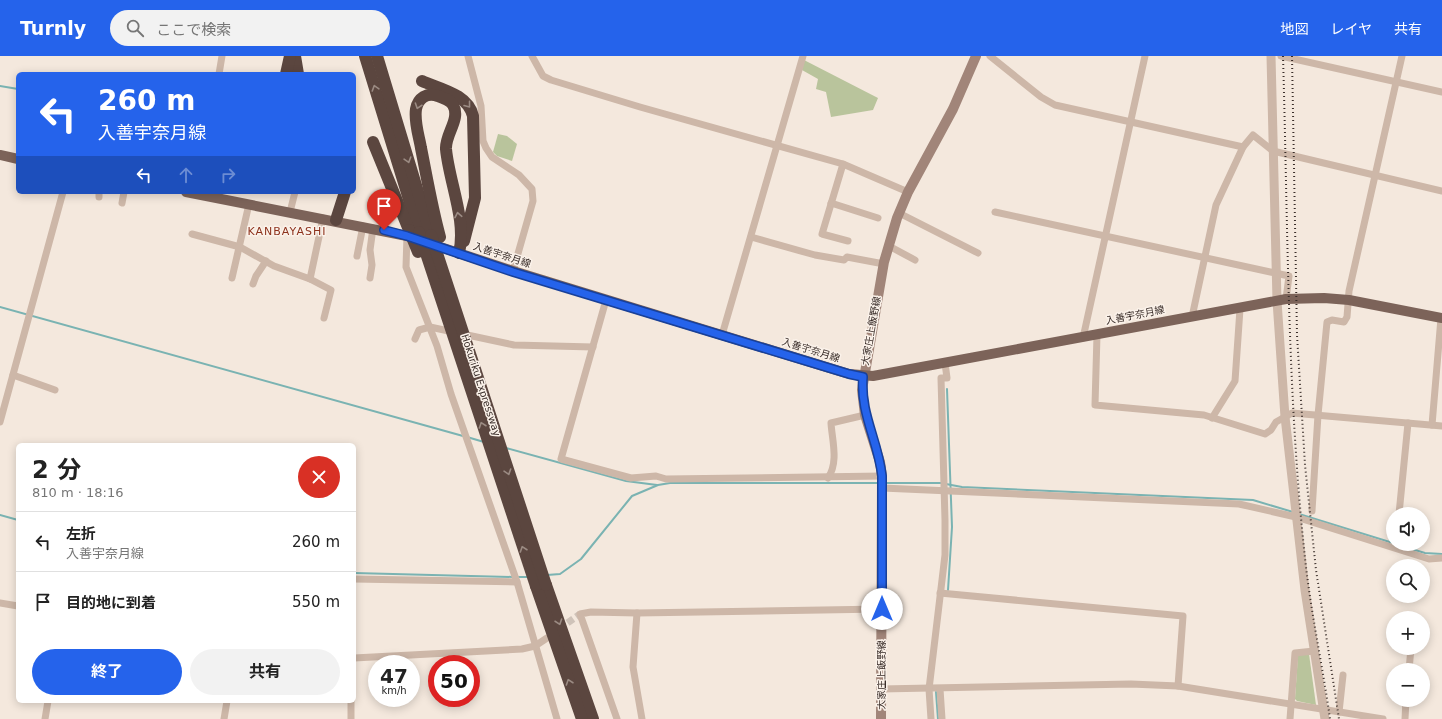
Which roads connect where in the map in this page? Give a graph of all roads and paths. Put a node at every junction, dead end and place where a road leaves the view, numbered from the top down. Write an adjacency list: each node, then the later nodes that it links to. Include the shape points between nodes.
1 (222, 56): 15 (street)
2 (290, 56): 16 (highway)
3 (295, 56): 17 (highway)
4 (365, 56): 49 (highway, Hokuriku Expressway, one-way to 4)
5 (376, 56): 49 (highway, Hokuriku Expressway, one-way to 49)
6 (468, 56): 62 (street, via 481,106 483,141 486,148 492,157 519,175 532,189 533,201)
7 (532, 56): 23 (street, via 543,76 551,80)
8 (803, 56): 23 (street)
9 (976, 56): 31 (main road, 大家庄上飯野線, via 952,109)
10 (990, 56): 21 (street, via 1041,97 1055,105)
11 (1145, 56): 21 (street)
12 (1271, 56): 25 (street)
13 (1281, 56): 19 (street)
14 (1402, 56): 19 (street)
15 (219, 72)
16 (286, 72)
17 (298, 72)
18 (426, 79): 55 (highway, one-way to 55, via 468,102 472,108 475,198)
19 (1397, 82): 20 (street); 29 (street)
20 (1442, 92)
21 (1131, 123): 24 (street); 50 (street)
22 (373, 142): 49 (highway)
23 (777, 145): 28 (street); 51 (street)
24 (1243, 147): 25 (street, via 1253,135); 58 (street, via 1216,205)
25 (1273, 151): 29 (street); 63 (street)
26 (0, 155): 27 (main road)
27 (16, 159)
28 (843, 164): 31 (street); 39 (street)
29 (1376, 176): 30 (street); 70 (street)
30 (1442, 191)
31 (908, 192): 43 (main road, 大家庄上飯野線)
32 (63, 194): 83 (street)
33 (124, 194): 38 (street)
34 (196, 194): 40 (main road, 入善宇奈月線)
35 (294, 194): 41 (street)
36 (342, 194): 46 (highway)
37 (345, 194): 46 (highway)
38 (122, 203)
39 (832, 203): 45 (street); 52 (street, via 822,234)
40 (249, 204): 41 (main road, 入善宇奈月線); 54 (street)
41 (290, 212): 44 (main road, 入善宇奈月線)
42 (995, 212): 50 (street)
43 (899, 213): 53 (main road, 大家庄上飯野線); 56 (street)
44 (323, 218): 46 (main road, 入善宇奈月線); 66 (street)
45 (878, 218)
46 (336, 220): 47 (main road, 入善宇奈月線)
47 (368, 227): 49 (main road, 入善宇奈月線); 57 (street); 65 (street, via 372,265)
48 (192, 234): 54 (street)
49 (421, 234): 55 (main road, 入善宇奈月線); 55 (highway, one-way to 49, via 462,236 446,148 455,110 449,100 430,94 425,95 418,103 416,119 431,203); 75 (street, via 406,267); 81 (highway, Hokuriku Expressway, bridge); 81 (highway, bridge)
50 (1105, 234): 58 (street); 78 (street)
51 (750, 237): 61 (street, via 815,255 844,260 847,257); 76 (street)
52 (848, 241)
53 (889, 246): 59 (street); 61 (main road, 大家庄上飯野線)
54 (240, 247): 60 (street); 64 (street)
55 (459, 253): 62 (main road, 入善宇奈月線)
56 (978, 253)
57 (357, 256)
58 (1205, 257): 63 (street); 72 (street)
59 (915, 260)
60 (266, 261): 66 (street); 67 (street)
61 (884, 264): 84 (main road, 大家庄上飯野線)
62 (513, 272): 68 (main road, 入善宇奈月線)
63 (1277, 273): 69 (street)
64 (232, 278)
65 (370, 278)
66 (310, 279): 73 (street, via 331,290)
67 (253, 284)
68 (606, 300): 76 (main road, 入善宇奈月線); 80 (street)
69 (1282, 300): 70 (main road, 入善宇奈月線); 71 (main road, 入善宇奈月線); 88 (street)
70 (1348, 300): 74 (main road, 入善宇奈月線); 87 (street, via 1348,317 1344,322 1327,322)
71 (1240, 308): 72 (main road, 入善宇奈月線); 89 (street, via 1235,381)
72 (1192, 316): 77 (main road, 入善宇奈月線)
73 (324, 318)
74 (1442, 318): 92 (street)
75 (430, 326): 79 (street, via 419,330); 80 (street, via 514,345); 105 (street)
76 (722, 335): 84 (main road, 入善宇奈月線)
77 (1097, 335): 78 (main road, 入善宇奈月線); 89 (street, via 1095,405 1204,415)
78 (1083, 338): 82 (main road, 入善宇奈月線)
79 (415, 339)
80 (593, 347): 95 (street, via 561,459 631,478)
81 (462, 349): 106 (highway, Hokuriku Expressway, bridge)
82 (945, 363): 84 (main road, 入善宇奈月線); 97 (street, via 947,378 940,378)
83 (13, 375): 85 (street); 90 (street)
84 (863, 377): 86 (main road, 大家庄上飯野線)
85 (55, 390)
86 (865, 415): 94 (main road, 大家庄上飯野線); 95 (street, via 831,423 834,462)
87 (1318, 415): 88 (street, via 1292,414); 91 (street); 99 (street)
88 (1285, 417): 89 (street, via 1276,422 1265,434); 100 (street)
89 (1212, 418)
90 (0, 420)
91 (1408, 423): 92 (street); 98 (street)
92 (1432, 425): 93 (street)
93 (1442, 426)
94 (882, 476): 95 (street); 96 (main road, 大家庄上飯野線)
95 (828, 478)
96 (882, 488): 97 (street); 110 (main road, 大家庄上飯野線)
97 (943, 490): 100 (street, via 1239,504); 107 (street, via 945,555)
98 (1400, 507)
99 (1312, 511)
100 (1296, 517): 101 (street); 114 (street)
101 (1386, 542)
102 (1410, 551): 103 (street, via 1429,559)
103 (1442, 558)
104 (356, 579): 105 (street)
105 (517, 582): 113 (street)
106 (541, 585): 132 (highway, Hokuriku Expressway, one-way to 106); 133 (highway, Hokuriku Expressway, one-way to 133)
107 (940, 594): 117 (street, via 1183,616); 119 (street)
108 (0, 603): 109 (street)
109 (16, 606)
110 (882, 609): 111 (street); 118 (main road, 大家庄上飯野線)
111 (637, 613): 134 (street, via 580,614); 135 (street, via 633,667)
112 (547, 638): 113 (street)
113 (535, 646): 115 (street, via 522,649); 131 (street)
114 (1314, 651): 124 (street, via 1296,654); 126 (street)
115 (356, 658)
116 (1343, 675): 127 (street)
117 (1178, 686): 120 (street, via 1131,684); 124 (street)
118 (881, 689): 119 (street); 136 (main road, 大家庄上飯野線)
119 (929, 689): 120 (street); 137 (street)
120 (940, 689): 138 (street)
121 (48, 703): 128 (street)
122 (227, 703): 129 (street)
123 (351, 703): 130 (street)
124 (1291, 704): 126 (street); 139 (street)
125 (1406, 707): 142 (street)
126 (1323, 709): 127 (street); 140 (street)
127 (1340, 712): 141 (street)
128 (45, 719)
129 (224, 719)
130 (351, 719)
131 (557, 719)
132 (582, 719)
133 (593, 719)
134 (617, 719)
135 (642, 719)
136 (881, 719)
137 (931, 719)
138 (942, 719)
139 (1290, 719)
140 (1325, 719)
141 (1383, 719)
142 (1405, 719)

